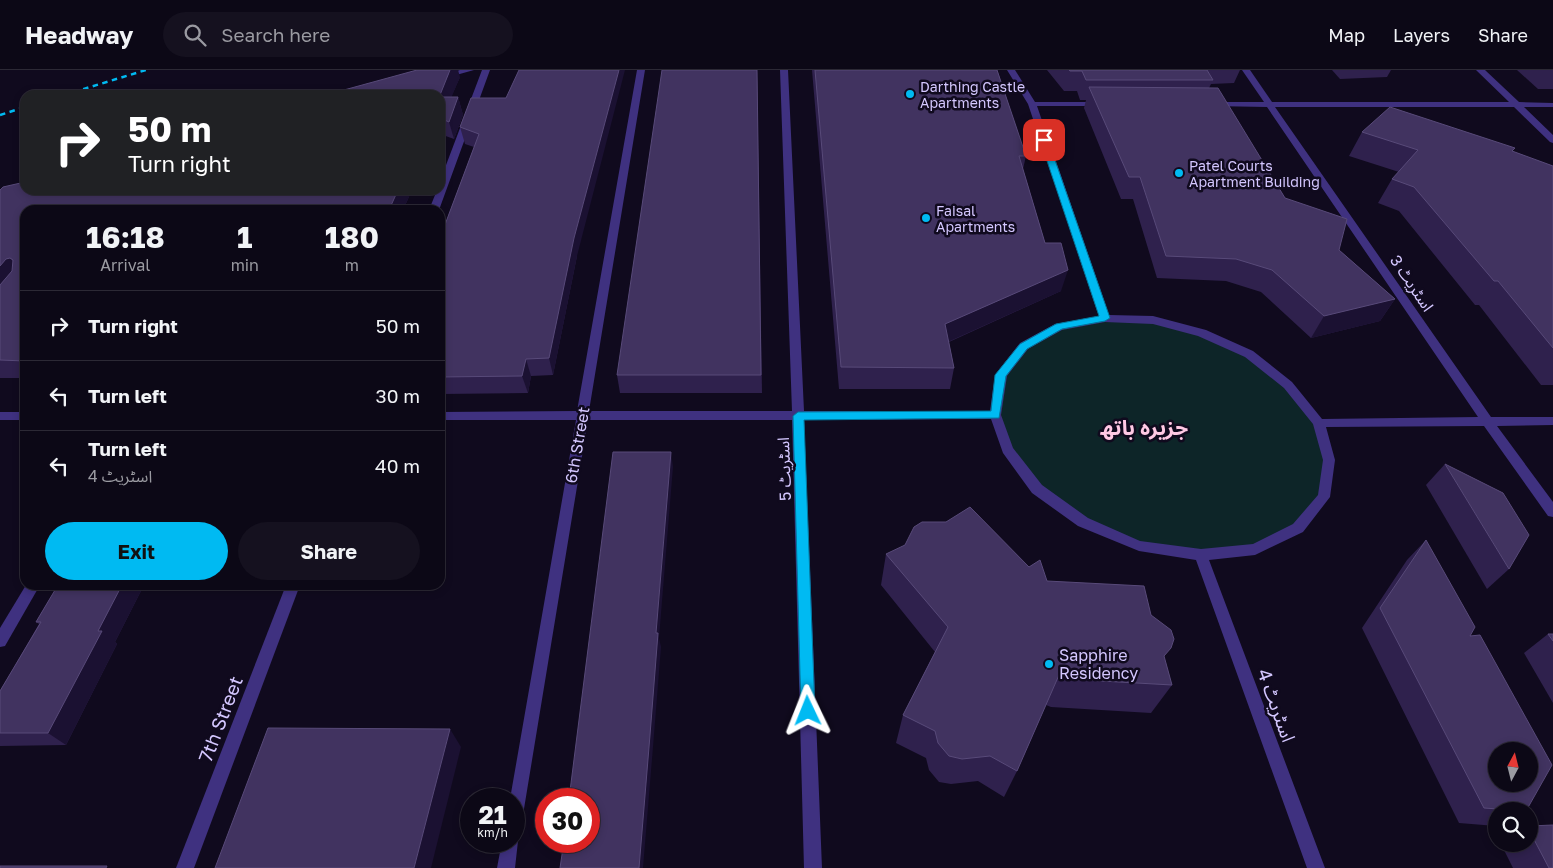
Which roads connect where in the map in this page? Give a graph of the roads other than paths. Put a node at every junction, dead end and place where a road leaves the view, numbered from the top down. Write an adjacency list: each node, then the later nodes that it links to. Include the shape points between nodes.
1 (470, 70): 8 (street)
2 (486, 70): 16 (street)
3 (641, 70): 18 (street, 6th Street)
4 (784, 70): 23 (street, اسٹریٹ 5)
5 (1011, 70): 9 (street)
6 (1246, 70): 12 (street, اسٹریٹ 3)
7 (1480, 70): 13 (street)
8 (433, 80)
9 (1032, 104): 10 (street); 17 (street)
10 (1111, 104)
11 (1201, 104): 12 (street)
12 (1270, 104): 13 (street); 24 (street, اسٹریٹ 3)
13 (1516, 105): 14 (street); 15 (street)
14 (1553, 105)
15 (1553, 140)
16 (445, 180)
17 (1105, 318): 19 (street, via 1059,327 1024,346 1000,375); 26 (street, via 1153,320 1194,330 1249,354 1288,385)
18 (582, 415): 22 (street); 23 (street); 32 (street, 6th Street)
19 (996, 415): 23 (street); 28 (street, via 1007,450 1037,488 1082,522 1139,546)
20 (0, 416): 21 (street)
21 (20, 416)
22 (445, 416)
23 (798, 416): 36 (street, اسٹریٹ 5)
24 (1488, 421): 25 (street); 26 (street); 27 (street, اسٹریٹ 3)
25 (1553, 421)
26 (1318, 423): 28 (street, via 1329,460 1324,497 1298,528 1255,549)
27 (1553, 512)
28 (1201, 555): 37 (street, اسٹریٹ 4)
29 (30, 590): 31 (street)
30 (291, 590): 34 (street, 7th Street)
31 (0, 641)
32 (520, 788)
33 (508, 853): 35 (street)
34 (185, 868)
35 (506, 868)
36 (813, 868)
37 (1316, 868)

